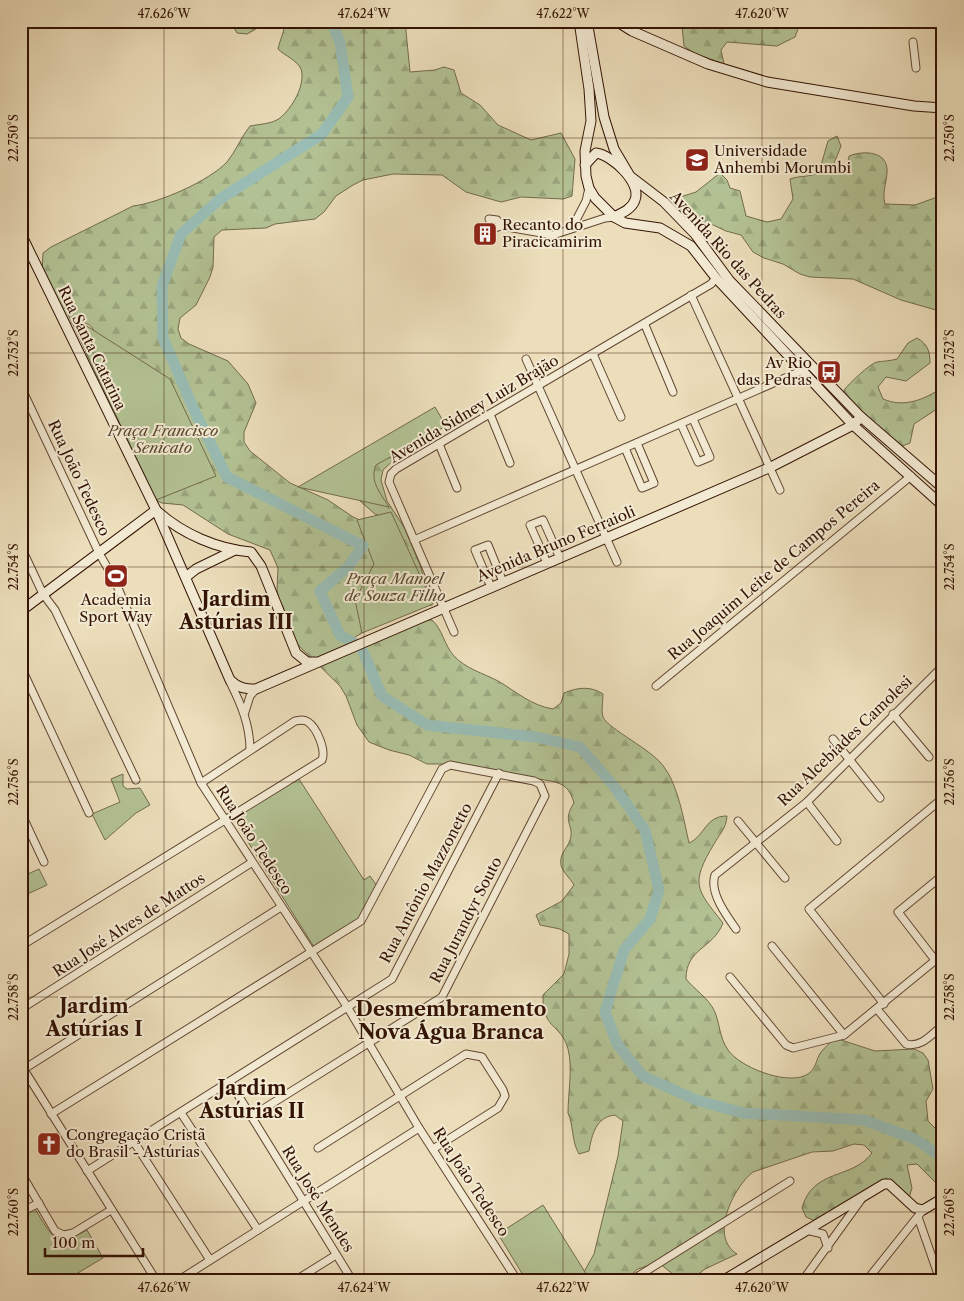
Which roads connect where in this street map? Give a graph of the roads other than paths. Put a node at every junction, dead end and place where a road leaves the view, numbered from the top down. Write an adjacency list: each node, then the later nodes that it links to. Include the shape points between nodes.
1 (579, 21): 7 (street, via 591,120)
2 (587, 21): 8 (street, Avenida Rio das Pedras, via 604,116 614,149)
3 (616, 21): 6 (street, via 640,35 708,64 768,82)
4 (913, 42): 5 (street)
5 (916, 68)
6 (943, 108)
7 (585, 165): 8 (street, via 596,153 606,155); 9 (street)
8 (630, 176): 10 (street, via 636,199); 26 (street, Avenida Rio das Pedras, via 664,202 695,234 729,280)
9 (589, 188): 10 (street); 12 (street, via 586,201)
10 (614, 217): 12 (street); 14 (street, Avenida Rio das Pedras, via 626,223 660,228 679,237 697,252)
11 (488, 222): 12 (street, via 495,228 501,226 554,235)
12 (571, 228)
13 (21, 234): 41 (street, Rua Santa Catarina)
14 (716, 278): 15 (street, Avenida Sidney Luiz Brajão); 19 (street, Avenida Rio das Pedras)
15 (691, 295): 16 (street, Avenida Sidney Luiz Brajão); 23 (street)
16 (645, 325): 17 (street, Avenida Sidney Luiz Brajão); 22 (street)
17 (593, 354): 20 (street, Avenida Sidney Luiz Brajão); 25 (street)
18 (526, 359): 20 (street)
19 (801, 371): 23 (street); 29 (street, Avenida Rio das Pedras)
20 (538, 385): 24 (street, Avenida Sidney Luiz Brajão); 35 (street)
21 (21, 387): 46 (street, Rua João Tedesco)
22 (673, 392)
23 (739, 399): 27 (street); 34 (street)
24 (490, 414): 31 (street, Avenida Sidney Luiz Brajão); 33 (street)
25 (621, 417)
26 (861, 417): 29 (street, Avenida Bruno Ferraioli); 38 (street, Avenida Rio das Pedras)
27 (693, 419): 28 (street); 28 (street, via 710,457 698,462)
28 (681, 424): 30 (street)
29 (853, 425): 34 (street, Avenida Bruno Ferraioli); 36 (street, Avenida Rio das Pedras)
30 (637, 443): 32 (street); 32 (street, via 654,483 642,488)
31 (439, 444): 37 (street); 43 (street, Avenida Sidney Luiz Brajão, via 391,474 390,482)
32 (625, 448): 35 (street)
33 (510, 463)
34 (771, 467): 39 (street); 42 (street, Avenida Bruno Ferraioli)
35 (576, 470): 42 (street); 43 (street)
36 (911, 476): 40 (street, Avenida Rio das Pedras); 63 (street, Rua Joaquim Leite de Campos Pereira)
37 (457, 488)
38 (943, 488)
39 (780, 490)
40 (943, 506)
41 (156, 510): 45 (street, via 170,523 201,539); 46 (street); 50 (street, Rua Santa Catarina)
42 (606, 538): 47 (street, Avenida Bruno Ferraioli); 48 (street)
43 (414, 540): 54 (street, Avenida Sidney Luiz Brajão)
44 (21, 547): 53 (street)
45 (235, 550): 50 (street); 57 (street, via 250,552 261,566)
46 (99, 553): 53 (street); 73 (street, Rua João Tedesco, via 115,581)
47 (560, 558): 49 (street, Avenida Bruno Ferraioli); 49 (street, via 543,520 530,525)
48 (617, 562)
49 (547, 563): 51 (street, Avenida Bruno Ferraioli)
50 (186, 577): 62 (street, Rua Santa Catarina)
51 (504, 582): 52 (street, Avenida Bruno Ferraioli); 52 (street, via 488,544 475,550)
52 (491, 587): 54 (street, Avenida Bruno Ferraioli)
53 (44, 594): 55 (street); 72 (street, via 55,610)
54 (444, 608): 56 (street, Avenida Sidney Luiz Brajão); 58 (street, Avenida Bruno Ferraioli)
55 (21, 611)
56 (454, 632)
57 (296, 653): 58 (street, via 307,662); 61 (street)
58 (316, 662): 61 (street, Avenida Bruno Ferraioli)
59 (21, 667): 78 (street)
60 (941, 670): 66 (street, Rua Alcebíades Camolesi)
61 (290, 674): 64 (street, Avenida Bruno Ferraioli)
62 (230, 680): 64 (street, via 236,686); 65 (street, Rua Santa Catarina)
63 (656, 686)
64 (256, 689): 65 (street)
65 (244, 713): 68 (street, Rua Santa Catarina)
66 (893, 714): 69 (street); 70 (street, Rua Alcebíades Camolesi)
67 (833, 739): 70 (street)
68 (250, 750): 73 (street); 79 (street, via 295,721 303,720 310,723 323,748 322,760)
69 (929, 757)
70 (850, 759): 74 (street); 76 (street, Rua Alcebíades Camolesi)
71 (499, 773): 91 (street, via 450,765 442,768 361,921); 96 (street, Rua Antônio Mazzonetto, via 392,979); 101 (street, Rua Jurandyr Souto, via 534,781 544,789 545,796 442,997)
72 (136, 780)
73 (201, 783): 79 (street, Rua João Tedesco)
74 (880, 798)
75 (943, 798): 95 (street, via 809,909)
76 (807, 802): 81 (street); 82 (street, Rua Alcebíades Camolesi)
77 (21, 813): 83 (street)
78 (89, 813)
79 (225, 819): 84 (street, Rua João Tedesco); 89 (street)
80 (738, 821): 82 (street)
81 (837, 841)
82 (756, 842): 86 (street); 88 (street, Rua Alcebíades Camolesi, via 720,870 713,883 714,891)
83 (44, 862)
84 (251, 863): 87 (street, Rua João Tedesco); 98 (street, Rua José Alves de Mattos)
85 (943, 875): 93 (street, via 898,912)
86 (785, 878)
87 (281, 907): 91 (street, Rua João Tedesco); 102 (street)
88 (735, 927)
89 (21, 946)
90 (772, 946): 100 (street)
91 (311, 952): 96 (street, Rua João Tedesco); 106 (street)
92 (943, 954): 93 (street)
93 (936, 960): 95 (street)
94 (730, 976): 100 (street, via 786,1045 793,1048)
95 (884, 1004): 97 (street)
96 (348, 1008): 101 (street, Rua João Tedesco); 103 (street, Rua Antônio Mazzonetto)
97 (877, 1009): 99 (street, via 906,1044 912,1046 921,1044); 100 (street)
98 (21, 1010)
99 (943, 1025)
100 (844, 1035)
101 (369, 1042): 104 (street, Rua João Tedesco); 107 (street, Rua Jurandyr Souto)
102 (22, 1067): 106 (street)
103 (230, 1082): 105 (street, Rua Antônio Mazzonetto); 107 (street, Rua José Mendes)
104 (399, 1095): 108 (street, Rua João Tedesco); 110 (street); 111 (street, via 466,1054 482,1057 504,1090 505,1096 498,1108)
105 (181, 1113): 109 (street, Rua Antônio Mazzonetto); 122 (street)
106 (51, 1114): 112 (street)
107 (252, 1116): 117 (street, Rua José Mendes)
108 (419, 1128): 111 (street, Rua João Tedesco); 117 (street)
109 (134, 1142): 112 (street, Rua Antônio Mazzonetto); 126 (street)
110 (318, 1148)
111 (434, 1149): 132 (street, Rua João Tedesco)
112 (87, 1171): 119 (street)
113 (21, 1173): 118 (street)
114 (790, 1181): 133 (street)
115 (865, 1195): 121 (street, via 889,1184); 123 (street); 124 (street)
116 (943, 1198): 121 (street)
117 (303, 1201): 122 (street); 125 (street, Rua José Mendes)
118 (39, 1203): 119 (street, via 55,1231 64,1235); 120 (street)
119 (111, 1210): 128 (street)
120 (21, 1212)
121 (920, 1213): 137 (street); 138 (street)
122 (258, 1230): 126 (street)
123 (806, 1230): 124 (street, via 823,1234); 127 (street)
124 (828, 1248): 136 (street)
125 (336, 1255): 130 (street); 131 (street, Rua José Mendes)
126 (210, 1260): 129 (street)
127 (749, 1263): 134 (street); 135 (street)
128 (156, 1280)
129 (179, 1280)
130 (296, 1280)
131 (352, 1280)
132 (518, 1280)
133 (632, 1280)
134 (724, 1280)
135 (736, 1280)
136 (803, 1280)
137 (866, 1280)
138 (940, 1280)

